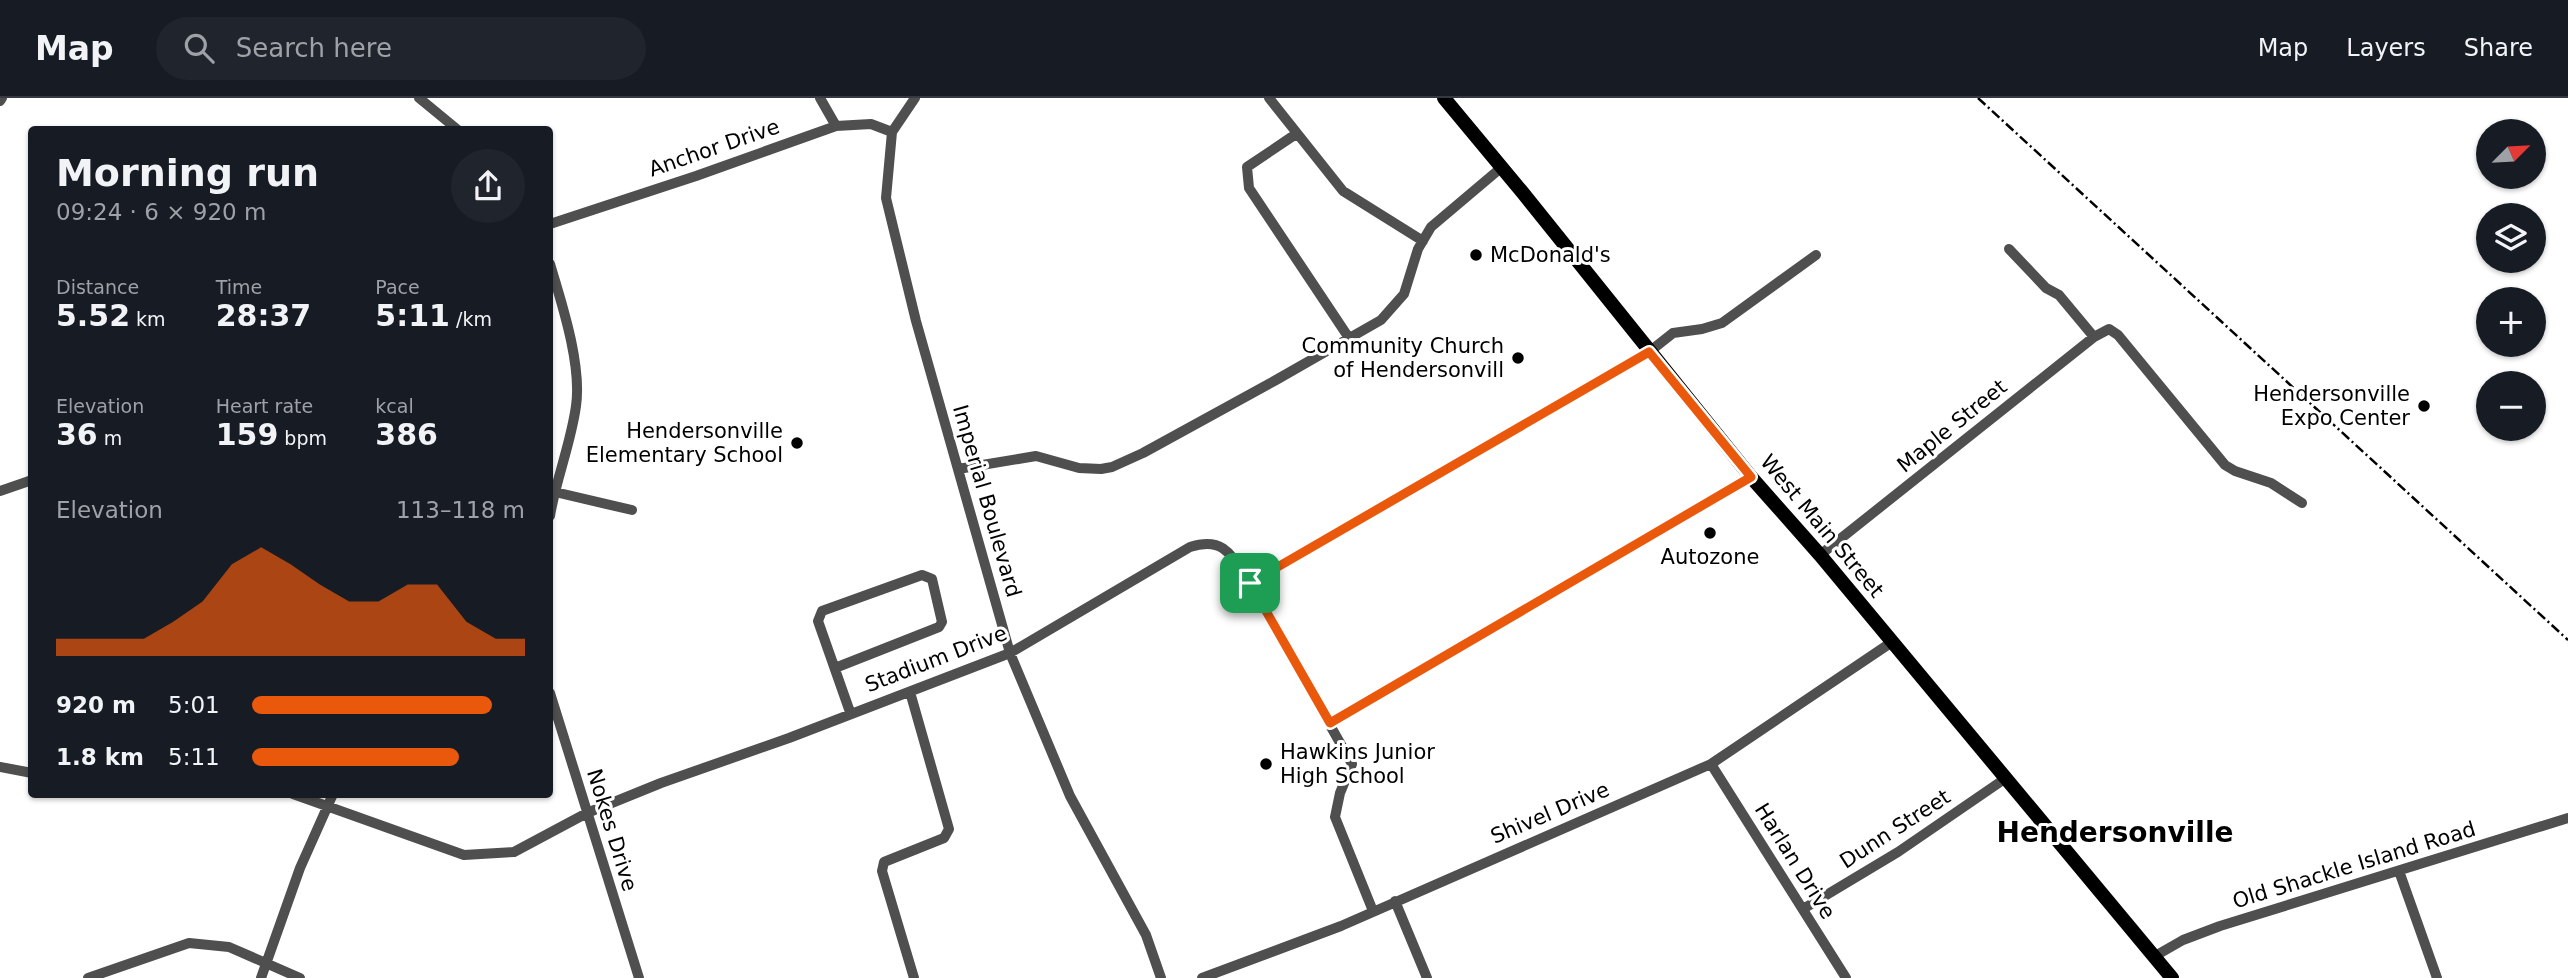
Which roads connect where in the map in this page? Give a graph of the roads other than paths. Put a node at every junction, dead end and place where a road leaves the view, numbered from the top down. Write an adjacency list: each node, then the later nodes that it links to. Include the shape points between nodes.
1 (419, 98): 6 (street)
2 (820, 98): 7 (street)
3 (915, 98): 8 (street, Imperial Boulevard)
4 (1269, 98): 9 (street)
5 (1444, 98): 10 (main road, West Main Street)
6 (453, 126)
7 (836, 126): 8 (street, Anchor Drive, via 871,124); 11 (street, Anchor Drive)
8 (892, 132): 19 (street, Imperial Boulevard, via 886,198)
9 (1296, 134): 12 (street, via 1343,191); 17 (street, via 1247,167 1249,188)
10 (1502, 167): 12 (street, via 1431,227); 18 (main road, West Main Street)
11 (553, 223)
12 (1423, 241): 17 (street, via 1404,293 1381,320)
13 (2009, 249): 16 (street, via 2046,288 2059,295)
14 (1816, 255): 18 (street, via 1722,323 1673,333)
15 (553, 274): 23 (street, via 575,370 577,405)
16 (2094, 337): 25 (street, Maple Street, via 2109,329 2118,335 2225,465 2271,483); 27 (street, Maple Street)
17 (1349, 338): 19 (street, via 1120,464 1079,468 1036,456)
18 (1649, 352): 20 (main road, West Main Street); 28 (street)
19 (958, 469): 30 (street, Imperial Boulevard)
20 (1751, 477): 27 (main road, West Main Street); 35 (street)
21 (28, 481): 22 (street)
22 (0, 491)
23 (555, 492): 24 (street); 26 (street)
24 (553, 502)
25 (2302, 503)
26 (632, 510)
27 (1820, 555): 29 (main road, West Main Street)
28 (1250, 583): 30 (street, Stadium Drive, via 1223,547 1204,542); 35 (street, Stadium Drive)
29 (1892, 642): 36 (street, Shivel Drive); 39 (main road, West Main Street)
30 (1010, 653): 32 (street, Stadium Drive); 55 (street, Imperial Boulevard, via 1070,796 1146,935)
31 (835, 668): 31 (street, via 818,621 822,611 922,575 932,579 942,622 939,627); 34 (street)
32 (910, 692): 34 (street, Stadium Drive); 54 (street, via 949,829 944,838 884,862 882,871)
33 (553, 703): 42 (street, Nokes Drive)
34 (850, 712): 42 (street, Stadium Drive)
35 (1330, 723): 47 (street, Stadium Drive, via 1352,764 1335,817)
36 (1711, 764): 45 (street, Shivel Drive); 46 (street, Harlan Drive)
37 (0, 767): 38 (street)
38 (28, 772)
39 (2006, 778): 46 (street, Dunn Street, via 1898,852); 48 (main road, West Main Street)
40 (312, 798): 41 (street, Stadium Drive)
41 (330, 802): 42 (street, Stadium Drive, via 464,855 514,852); 49 (street)
42 (587, 813): 53 (street, Nokes Drive)
43 (2568, 818): 44 (street, Old Shackle Island Road)
44 (2399, 871): 48 (street, Old Shackle Island Road, via 2220,926); 60 (street)
45 (1395, 901): 47 (street, Shivel Drive); 57 (street)
46 (1803, 909): 58 (street, Harlan Drive)
47 (1373, 911): 56 (street, Shivel Drive)
48 (2155, 956): 59 (main road, West Main Street)
49 (266, 963): 50 (street, via 229,947 189,943); 51 (street); 52 (street)
50 (88, 978)
51 (261, 978)
52 (300, 978)
53 (639, 978)
54 (914, 978)
55 (1161, 978)
56 (1202, 978)
57 (1427, 978)
58 (1846, 978)
59 (2172, 978)
60 (2437, 978)

